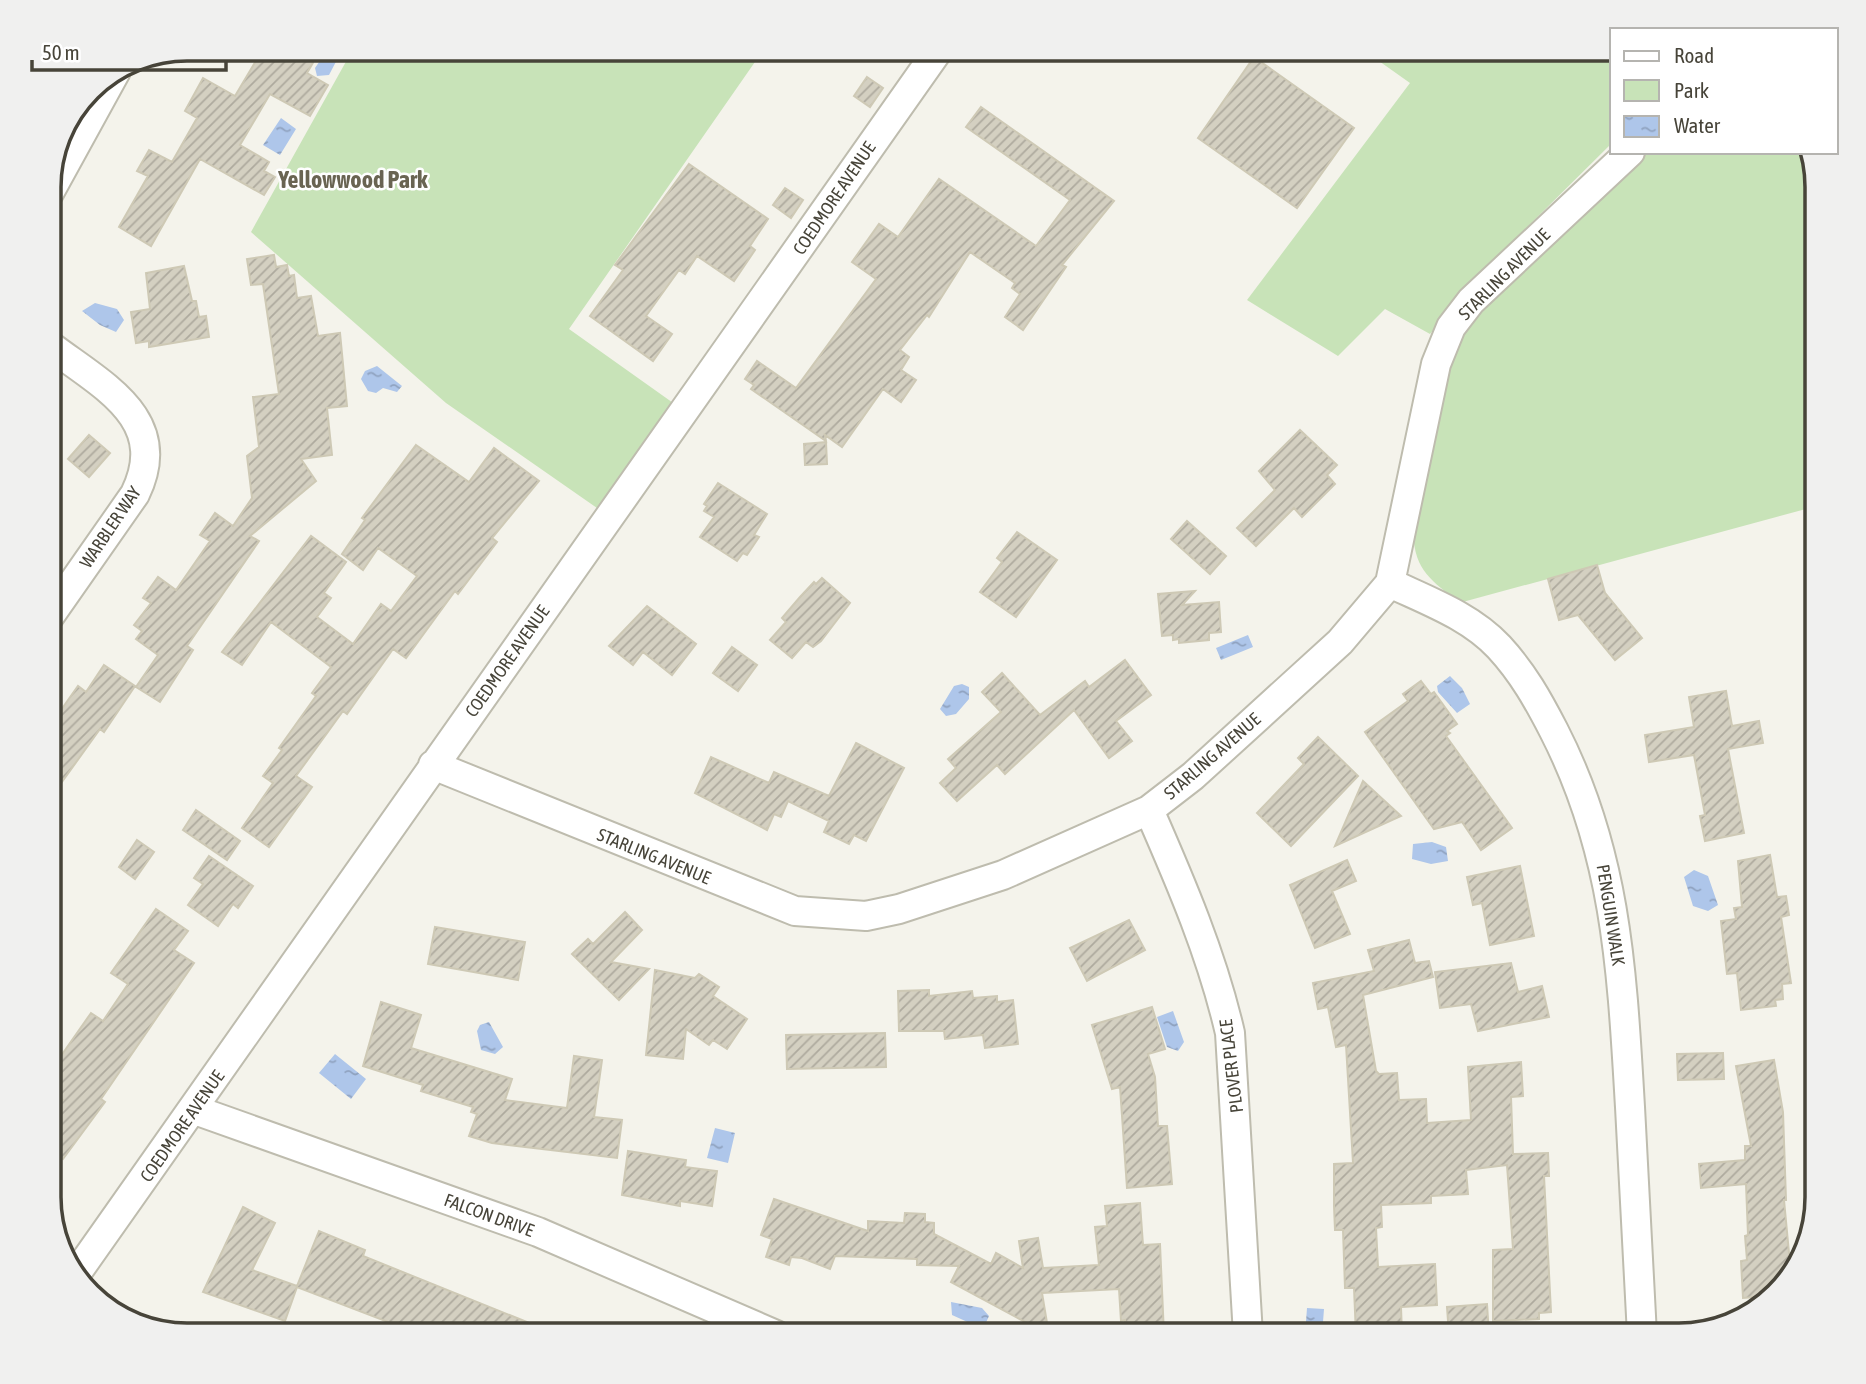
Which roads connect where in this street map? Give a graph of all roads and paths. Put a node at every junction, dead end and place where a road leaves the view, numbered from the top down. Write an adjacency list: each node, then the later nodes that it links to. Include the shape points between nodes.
1 (931, 61): 8 (street, COEDMORE AVENUE)
2 (104, 93): 4 (street)
3 (1628, 154): 6 (street, STARLING AVENUE, via 1471,301 1451,327 1428,396)
4 (63, 168)
5 (62, 355): 7 (street, WARBLER WAY, via 124,402 142,429 146,455 135,494)
6 (1390, 583): 9 (street, STARLING AVENUE, via 1340,642 1193,776); 14 (street, PENGUIN WALK, via 1456,614 1498,646 1529,682 1572,764 1592,817 1608,881 1619,957)
7 (62, 598)
8 (433, 765): 9 (street, STARLING AVENUE, via 795,911 836,916 899,909 1003,875); 10 (street, COEDMORE AVENUE)
9 (1149, 810): 13 (street, PLOVER PLACE, via 1195,916 1230,1033)
10 (195, 1110): 11 (street, COEDMORE AVENUE); 12 (street, FALCON DRIVE, via 538,1232)
11 (82, 1266)
12 (748, 1323)
13 (1247, 1323)
14 (1641, 1323)

